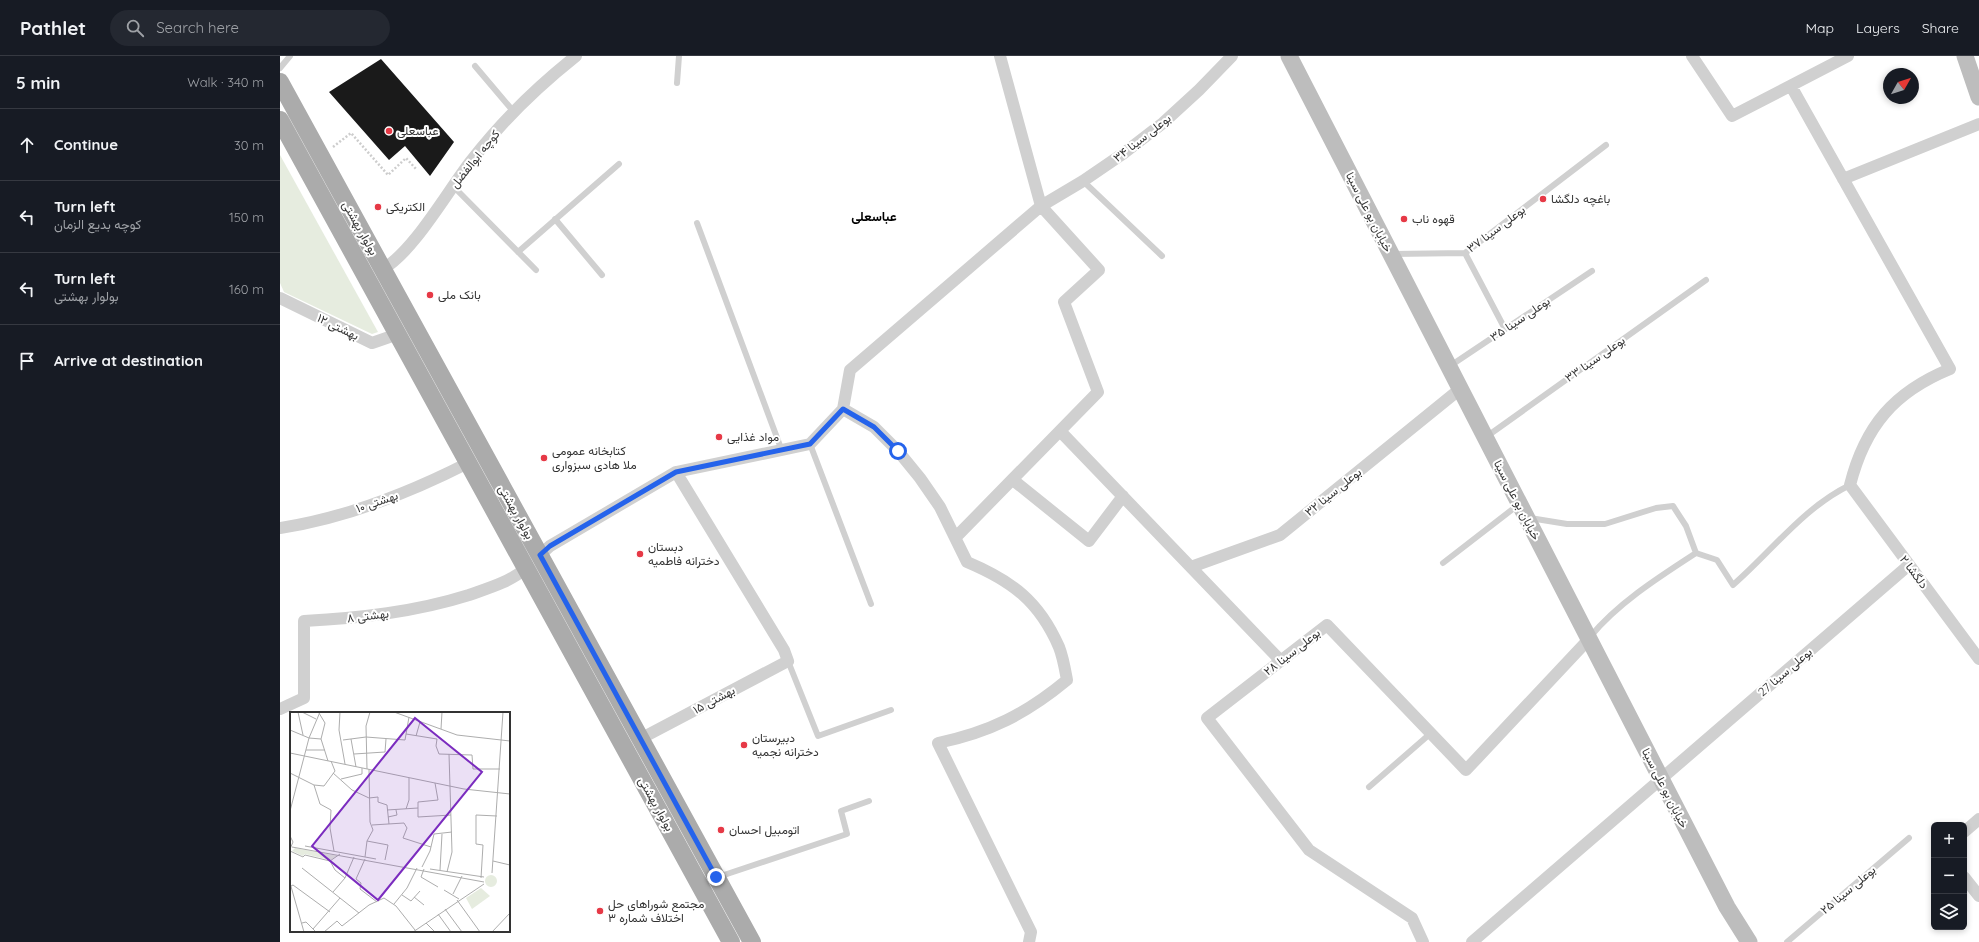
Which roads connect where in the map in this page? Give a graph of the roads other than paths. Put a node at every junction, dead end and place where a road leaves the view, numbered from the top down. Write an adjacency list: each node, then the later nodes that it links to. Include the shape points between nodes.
1 (290, 56): 11 (lane)
2 (576, 56): 16 (street, کوچه ابوالفضل)
3 (679, 56): 13 (lane)
4 (1000, 56): 24 (street)
5 (1232, 56): 22 (street, بوعلی سینا ۳۴, via 1200,90 1163,123)
6 (1288, 56): 29 (main road, خیابان بو علی سینا)
7 (1692, 56): 14 (street, via 1732,116)
8 (1848, 56): 14 (street)
9 (1965, 56): 15 (main road)
10 (476, 66): 16 (lane)
11 (280, 68)
12 (280, 82): 31 (main road, بولوار بهشتی)
13 (677, 83)
14 (1791, 86): 21 (street)
15 (1979, 97)
16 (514, 112): 23 (street, کوچه ابوالفضل)
17 (280, 120): 38 (main road, بولوار بهشتی)
18 (1979, 124): 21 (street)
19 (1606, 145): 28 (lane, بوعلی سینا ۳۷)
20 (619, 164): 25 (lane)
21 (1844, 179): 49 (street, via 1950,369 1929,377 1892,404 1864,441 1855,462)
22 (1083, 181): 24 (street, بوعلی سینا ۳۴); 30 (lane)
23 (452, 186): 27 (lane); 31 (street, کوچه ابوالفضل, via 429,221 394,263)
24 (1041, 206): 41 (street, بوعلی سینا ۳۴, via 850,370); 42 (street, via 1099,270 1064,302 1098,392)
25 (555, 219): 27 (lane); 34 (lane)
26 (697, 223): 45 (lane)
27 (518, 252): 32 (lane)
28 (1465, 253): 29 (lane, بوعلی سینا ۳۷); 37 (lane)
29 (1390, 254): 39 (main road, خیابان بو علی سینا)
30 (1162, 256)
31 (383, 269): 55 (main road, بولوار بهشتی)
32 (536, 270)
33 (1592, 271): 37 (lane, بوعلی سینا ۳۵)
34 (602, 276)
35 (1706, 280): 43 (lane, بوعلی سینا ۳۳)
36 (280, 298): 38 (street, بهشتی ۱۲, via 372,343)
37 (1505, 329): 39 (lane, بوعلی سینا ۳۵)
38 (398, 334): 46 (main road, بولوار بهشتی)
39 (1449, 367): 40 (main road, خیابان بو علی سینا)
40 (1460, 389): 43 (main road, خیابان بو علی سینا); 58 (street, بوعلی سینا ۳۲, via 1280,535)
41 (843, 409): 44 (street); 53 (street, via 874,427 898,451 932,495)
42 (1060, 431): 48 (street); 50 (street)
43 (1485, 437): 51 (main road, خیابان بو علی سینا)
44 (810, 444): 45 (street); 60 (lane)
45 (782, 451): 47 (street)
46 (468, 463): 52 (street, بهشتی ۱۰, via 432,482 386,500 339,515); 59 (main road, بولوار بهشتی)
47 (676, 472): 55 (street, via 550,546); 63 (street, via 784,650)
48 (1013, 480): 50 (street, via 1089,541); 53 (street)
49 (1850, 485): 54 (lane, via 1830,495 1809,512 1756,566 1733,585 1717,560); 57 (street, دلگشا ۲)
50 (1122, 496): 58 (street)
51 (1523, 511): 54 (lane, via 1567,524 1605,524 1656,508 1673,506 1686,526); 56 (lane); 61 (main road, خیابان بو علی سینا)
52 (280, 528)
53 (956, 537): 80 (street, via 967,562 1007,582 1023,594 1044,619 1059,648 1067,680 1020,714 974,734 938,743 1031,932)
54 (1696, 553): 61 (lane, via 1603,621)
55 (540, 555): 68 (main road, بولوار بهشتی)
56 (1443, 563)
57 (1909, 565): 62 (street, دلگشا ۲); 69 (street, بوعلی سینا 27)
58 (1191, 567): 64 (street)
59 (526, 568): 65 (street, بهشتی ۸, via 491,588 446,602 399,612 304,621 304,698); 78 (main road, بولوار بهشتی)
60 (871, 604)
61 (1589, 639): 67 (street, بوعلی سینا ۲۸, via 1466,770); 69 (main road, خیابان بو علی سینا)
62 (1979, 659)
63 (788, 661): 66 (lane, via 818,736); 68 (street, بهشتی ۱۵)
64 (1281, 661): 67 (street, بوعلی سینا ۲۸, via 1327,625); 81 (street, بوعلی سینا ۲۸, via 1207,718 1309,850 1412,918)
65 (280, 709)
66 (891, 710)
67 (1431, 733): 70 (lane)
68 (640, 739): 75 (main road, بولوار بهشتی)
69 (1661, 779): 82 (street, بوعلی سینا 27); 83 (main road, خیابان بو علی سینا, via 1727,907)
70 (1369, 786)
71 (869, 801): 75 (lane, via 841,811 847,834)
72 (1979, 819): 73 (street)
73 (1967, 829)
74 (1909, 838): 84 (lane, بوعلی سینا ۲۵)
75 (716, 877): 79 (main road, بولوار بهشتی)
76 (1967, 881): 77 (street)
77 (1979, 896)
78 (731, 942)
79 (752, 942)
80 (1029, 942)
81 (1423, 942)
82 (1472, 942)
83 (1749, 942)
84 (1787, 942)

